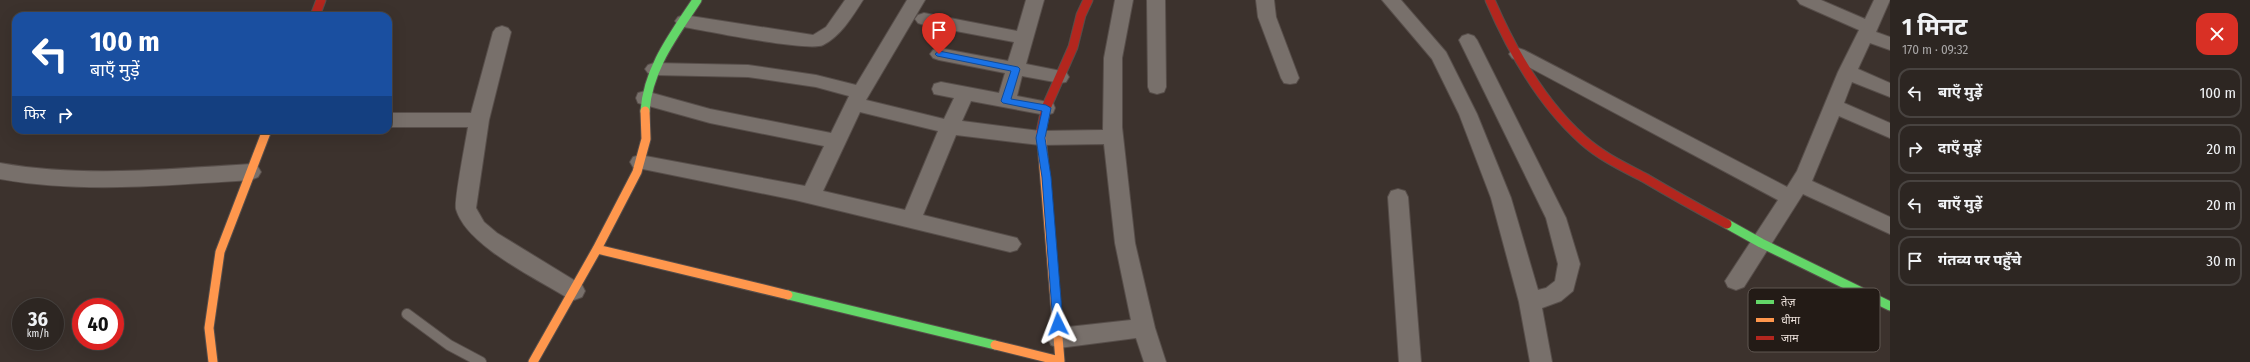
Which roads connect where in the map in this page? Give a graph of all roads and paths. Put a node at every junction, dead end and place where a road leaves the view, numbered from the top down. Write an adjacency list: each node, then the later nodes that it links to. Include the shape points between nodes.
1 (321, 0): 14 (street)
2 (697, 0): 16 (street)
3 (854, 0): 16 (street, via 832,31 816,41)
4 (916, 0): 34 (street)
5 (1035, 0): 19 (street)
6 (1088, 0): 27 (street)
7 (1124, 0): 43 (street, via 1113,58)
8 (1156, 0): 29 (street)
9 (1265, 0): 28 (street, via 1267,17)
10 (1391, 0): 61 (street, via 1440,56 1468,114 1501,198)
11 (1490, 0): 23 (street, via 1499,22)
12 (1806, 0): 17 (street)
13 (1883, 0): 17 (street)
14 (316, 12)
15 (924, 19): 19 (street)
16 (684, 21): 24 (street)
17 (1868, 31): 21 (street); 26 (street)
18 (502, 32): 39 (street)
19 (1024, 38): 25 (street)
20 (1468, 40): 61 (street, via 1556,218 1569,264 1565,285 1553,295)
21 (1890, 44)
22 (939, 54): 25 (street)
23 (1518, 54): 49 (street); 54 (street, via 1548,103 1582,141 1602,155)
24 (654, 69): 33 (street); 34 (street, via 748,71 816,81)
25 (1015, 69): 27 (street); 35 (street)
26 (1847, 72): 31 (street); 36 (street)
27 (1060, 77): 37 (street)
28 (1290, 78)
29 (1157, 87)
30 (941, 89): 32 (street)
31 (1890, 90)
32 (965, 94): 35 (street); 40 (street)
33 (645, 98): 45 (street, via 710,116); 46 (street, via 646,138)
34 (857, 99): 40 (street); 45 (street)
35 (1006, 101): 37 (street)
36 (1833, 106): 41 (street); 49 (street, via 1806,174)
37 (1046, 108): 44 (street)
38 (392, 120): 39 (street)
39 (479, 120): 59 (street, via 466,208 477,228 490,239)
40 (950, 127): 44 (street); 52 (street)
41 (1890, 131)
42 (265, 134): 48 (street)
43 (1114, 136): 44 (street); 64 (street, via 1125,243)
44 (1040, 138): 65 (street, via 1052,240)
45 (836, 141): 50 (street)
46 (640, 162): 50 (street); 56 (street)
47 (0, 172): 48 (street, via 26,177 99,180)
48 (251, 172): 66 (street, via 220,252 209,328)
49 (1795, 191): 53 (street); 54 (street)
50 (810, 196): 52 (street)
51 (1398, 196): 71 (street)
52 (919, 222): 55 (street)
53 (1890, 226)
54 (1761, 243): 57 (street); 58 (street)
55 (1010, 244)
56 (597, 249): 59 (street); 69 (street)
57 (1736, 281)
58 (1853, 288)
59 (574, 291): 68 (street)
60 (1880, 301): 62 (street)
61 (1530, 302): 72 (street)
62 (1890, 306)
63 (407, 314): 67 (lane, via 449,345)
64 (1144, 328): 65 (street); 70 (street)
65 (1058, 338): 69 (street)
66 (213, 362)
67 (481, 362)
68 (533, 362)
69 (1060, 362)
70 (1155, 362)
71 (1410, 362)
72 (1541, 362)

